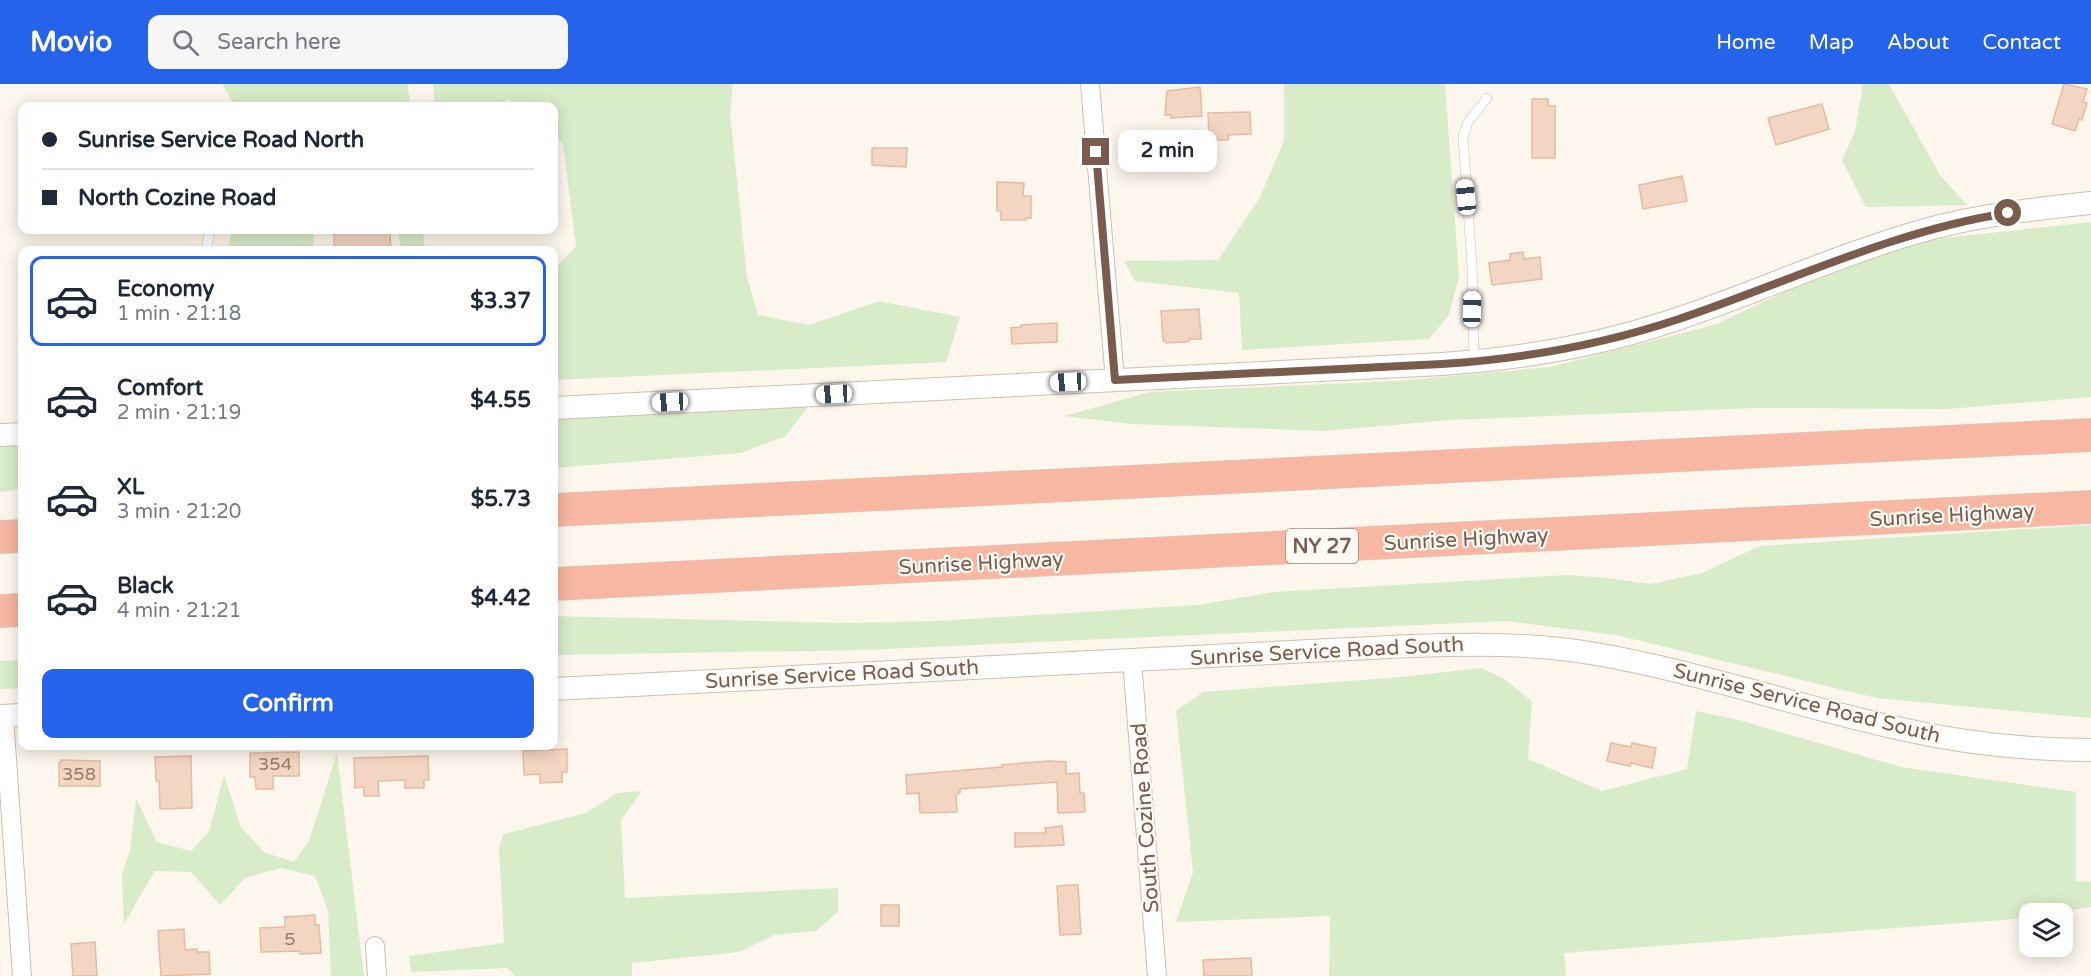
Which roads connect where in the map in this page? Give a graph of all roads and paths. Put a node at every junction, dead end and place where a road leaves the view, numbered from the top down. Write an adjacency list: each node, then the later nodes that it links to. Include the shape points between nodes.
1 (1090, 84): 5 (street)
2 (1487, 98): 4 (lane, via 1468,122 1462,137 1472,265)
3 (2091, 203): 4 (street, via 1993,216 1927,230 1635,333 1549,353)
4 (1474, 362): 5 (street)
5 (1115, 380): 6 (street)
6 (558, 408)
7 (18, 434): 8 (street)
8 (0, 435)
9 (2091, 435): 11 (highway)
10 (2091, 507): 14 (highway, Sunrise Highway / NY 27)
11 (558, 510)
12 (18, 536): 13 (highway)
13 (0, 537)
14 (558, 584)
15 (18, 610): 16 (highway)
16 (0, 611)
17 (1132, 660): 18 (street, Sunrise Service Road South); 20 (street, Sunrise Service Road South, via 1410,646 1536,647 1657,666 1936,736 2005,746); 24 (street, South Cozine Road)
18 (558, 688)
19 (9, 716): 22 (street)
20 (2091, 750)
21 (375, 946): 23 (street)
22 (22, 976)
23 (377, 976)
24 (1157, 976)

